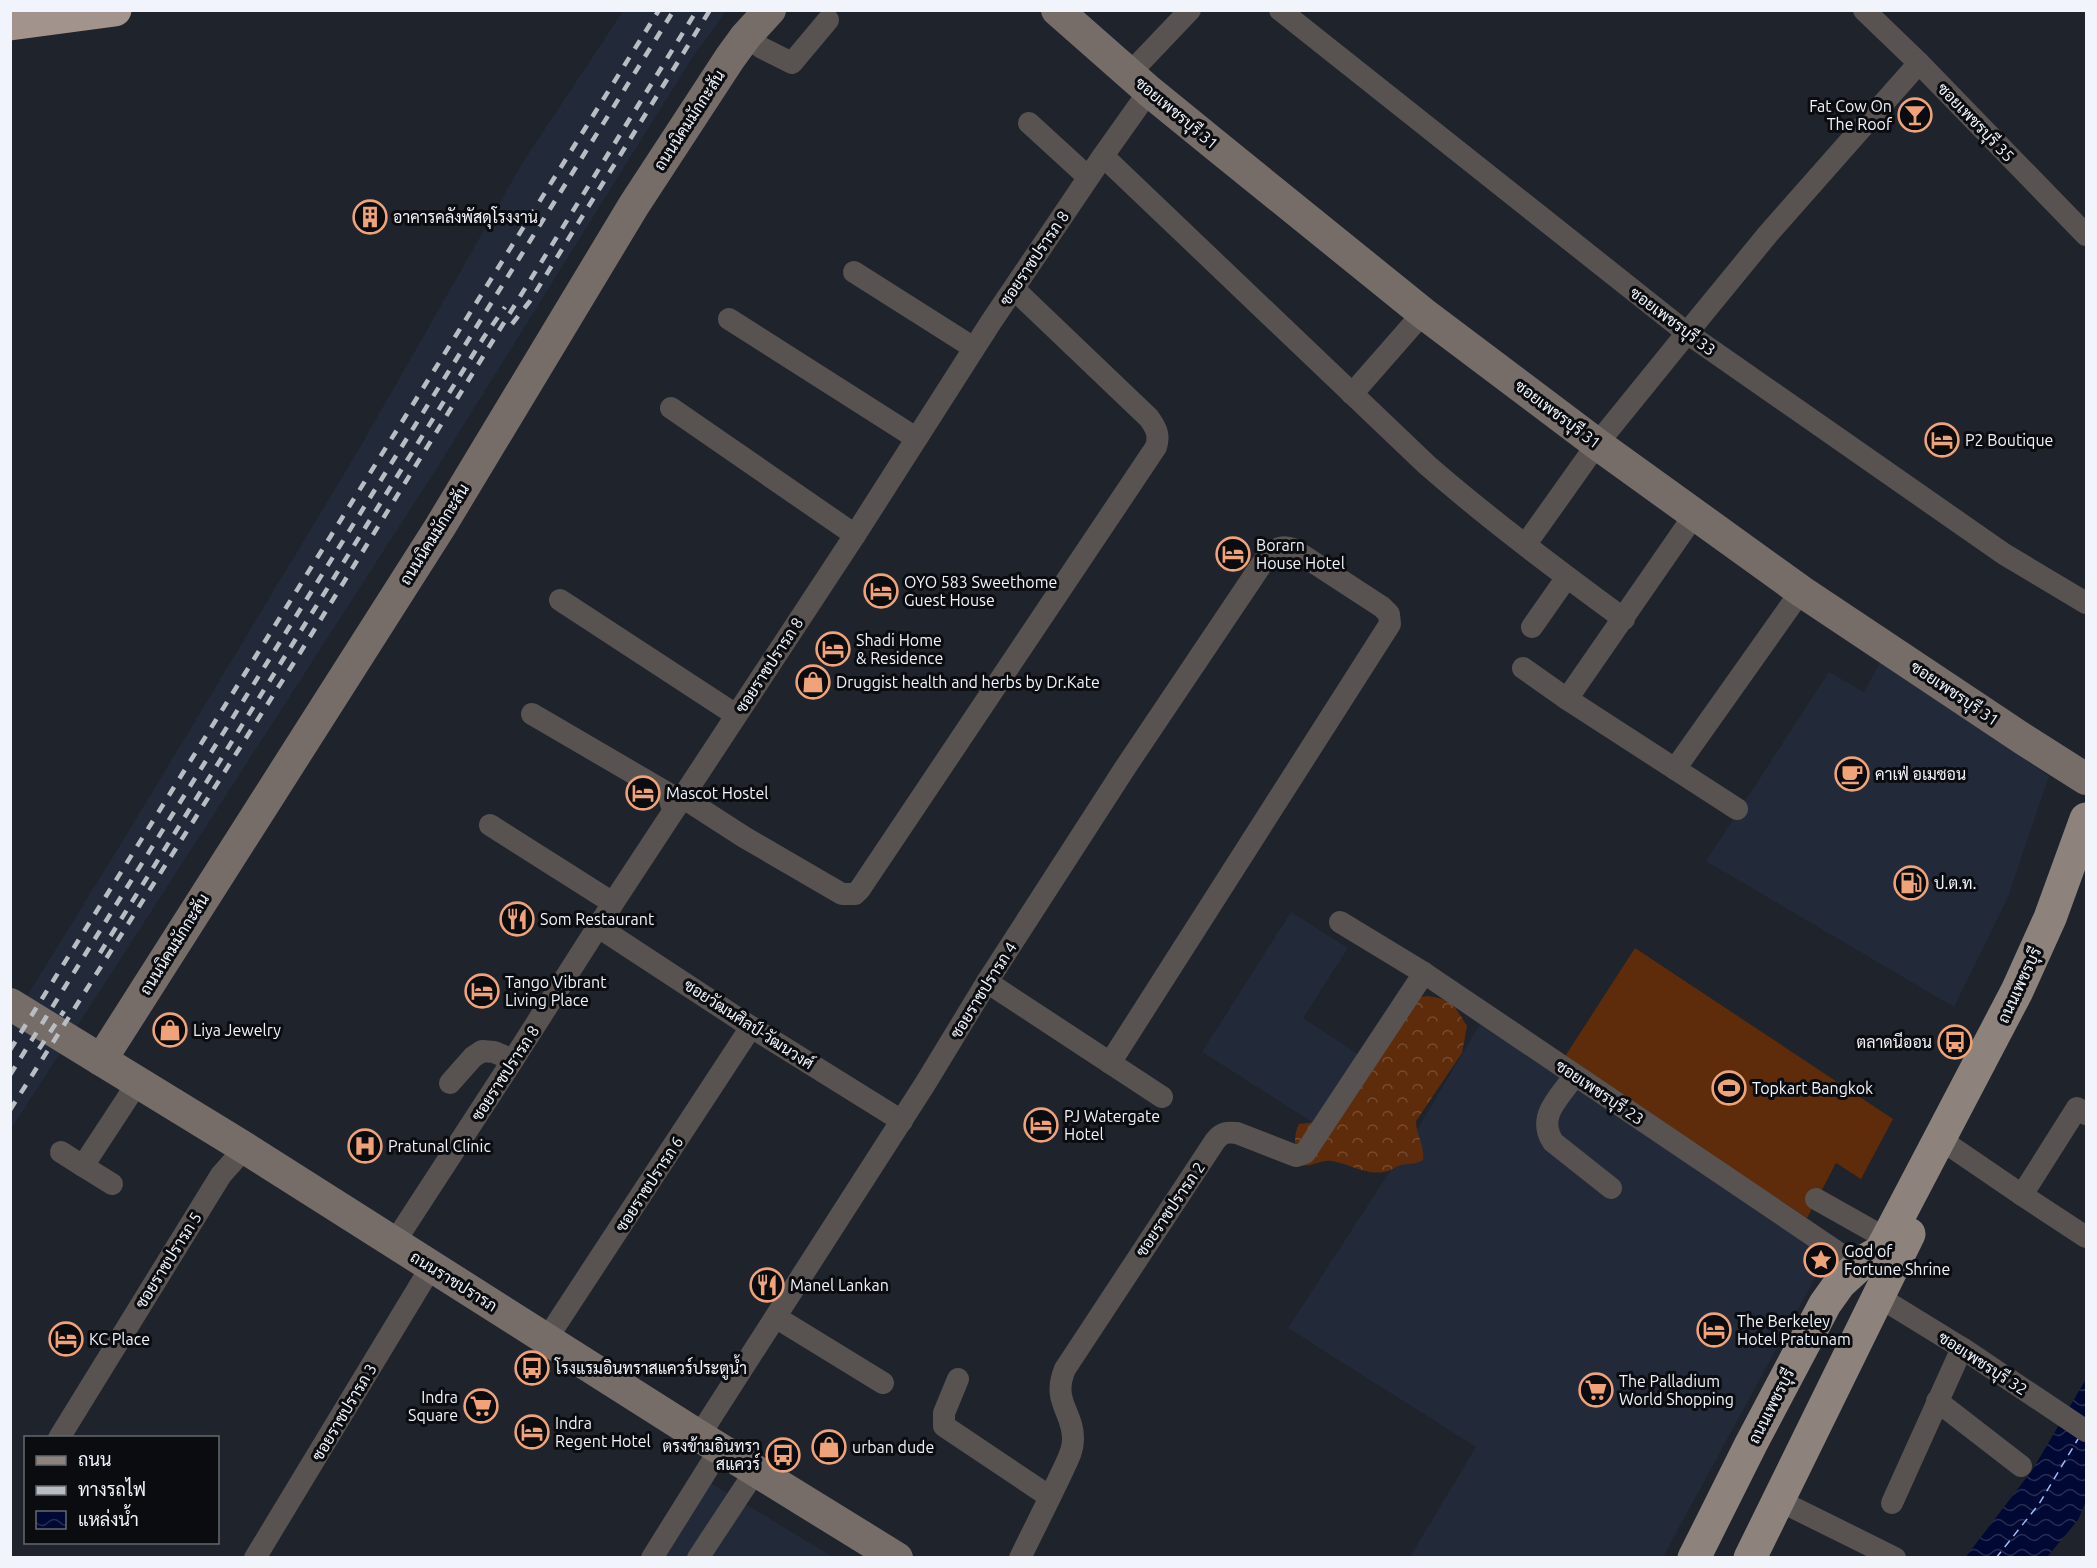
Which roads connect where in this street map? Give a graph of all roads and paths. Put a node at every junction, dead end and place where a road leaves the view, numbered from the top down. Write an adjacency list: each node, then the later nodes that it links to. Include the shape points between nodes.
1 (115, 10): 9 (highway)
2 (770, 10): 8 (street, ถนนนิคมมักกะสัน)
3 (1058, 10): 11 (street, ซอยเพชรบุรี 31)
4 (1190, 10): 11 (street, ซอยราชปรารภ 8)
5 (1280, 10): 20 (street, ซอยเพชรบุรี 33)
6 (1864, 10): 10 (street, ซอยเพชรบุรี 35)
7 (828, 20): 8 (street, via 792,63 762,48)
8 (744, 23): 52 (street, ถนนนิคมมักกะสัน, via 732,23 679,103 223,833 116,1009)
9 (10, 24)
10 (1919, 63): 15 (street, ซอยเพชรบุรี 35); 20 (street, via 1768,234)
11 (1140, 82): 13 (street, ซอยราชปรารภ 8); 18 (street, ซอยเพชรบุรี 31)
12 (1029, 123): 14 (street)
13 (1102, 156): 14 (street, ซอยราชปรารภ 8); 22 (street)
14 (1088, 177): 17 (street, ซอยราชปรารภ 8)
15 (2086, 235)
16 (855, 272): 21 (street)
17 (1014, 289): 21 (street, ซอยราชปรารภ 8); 41 (street, via 1149,418 1159,438 1156,447 855,894 842,894)
18 (1424, 313): 22 (street); 25 (street, ซอยเพชรบุรี 31)
19 (729, 319): 24 (street)
20 (1687, 333): 25 (street); 32 (street, ซอยเพชรบุรี 33, via 2004,554)
21 (974, 348): 24 (street, ซอยราชปรารภ 8)
22 (1352, 394): 28 (street, via 1461,494)
23 (671, 408): 27 (street)
24 (916, 438): 27 (street, ซอยราชปรารภ 8)
25 (1597, 444): 26 (street, ซอยเพชรบุรี 31); 28 (street)
26 (1695, 514): 30 (street, ซอยเพชรบุรี 31); 33 (street)
27 (855, 535): 38 (street, ซอยราชปรารภ 8)
28 (1526, 544): 29 (street)
29 (1567, 577): 33 (street); 34 (street)
30 (1801, 591): 39 (street); 40 (street, ซอยเพชรบุรี 31)
31 (560, 600): 38 (street)
32 (2086, 603)
33 (1624, 619): 36 (street)
34 (1532, 627)
35 (1523, 668): 36 (street)
36 (1567, 699): 39 (street)
37 (532, 714): 41 (street, via 669,794 671,804)
38 (736, 715): 41 (street, ซอยราชปรารภ 8)
39 (1675, 769): 42 (street)
40 (2086, 779)
41 (679, 802): 45 (street, ซอยราชปรารภ 8)
42 (1737, 809)
43 (2086, 819): 61 (main road, ถนนเพชรบุรี, via 2033,956)
44 (490, 825): 45 (street)
45 (613, 903): 47 (street, ซอยราชปรารภ 8)
46 (1340, 922): 48 (street, ซอยเพชรบุรี 23)
47 (597, 926): 51 (street, ซอยวัฒนศิลป์-วัฒนวงศ์); 53 (street, ซอยราชปรารภ 8)
48 (1424, 973): 55 (street, ซอยเพชรบุรี 23); 86 (street, ซอยราชปรารภ 2, via 1305,1153 1296,1156 1227,1132 1215,1141 1065,1370 1060,1398 1074,1438)
49 (987, 982): 54 (street); 54 (street, ซอยราชปรารภ 4, via 1268,555 1286,547 1293,549 1382,607 1389,614 1390,624); 60 (street, ซอยราชปรารภ 4)
50 (10, 1004): 52 (street, ถนนราชปรารภ)
51 (751, 1027): 60 (street, ซอยวัฒนศิลป์-วัฒนวงศ์); 76 (street, ซอยราชปรารภ 6)
52 (94, 1055): 56 (street, ถนนราชปรารภ)
53 (513, 1060): 57 (street, via 482,1051); 71 (street, ซอยราชปรารภ 8)
54 (1110, 1063): 58 (street)
55 (1575, 1075): 66 (street, via 1550,1112 1547,1132 1553,1142); 72 (street, ซอยเพชรบุรี 23)
56 (138, 1082): 62 (street, ถนนราชปรารภ); 64 (street)
57 (450, 1083)
58 (1162, 1097)
59 (2086, 1114): 67 (street, via 2077,1108)
60 (902, 1121): 75 (street, ซอยราชปรารภ 4)
61 (1939, 1142): 67 (street); 70 (main road, ถนนเพชรบุรี); 74 (main road, ถนนเพชรบุรี, via 1937,1171)
62 (245, 1148): 71 (street, ถนนราชปรารภ); 82 (street, ซอยราชปรารภ 5, via 221,1175)
63 (61, 1152): 64 (street)
64 (83, 1166): 65 (street)
65 (112, 1184)
66 (1611, 1188)
67 (2022, 1195): 69 (street)
68 (1816, 1199): 70 (street)
69 (2086, 1237)
70 (1887, 1239): 72 (main road, ถนนเพชรบุรี, via 1880,1252)
71 (394, 1243): 73 (street, ถนนราชปรารภ)
72 (1858, 1266): 94 (main road, ถนนเพชรบุรี, via 1826,1304)
73 (431, 1267): 76 (street, ถนนราชปรารภ); 89 (street, ซอยราชปรารภ 3)
74 (1879, 1297): 77 (street, ซอยเพชรบุรี 32); 87 (main road, ถนนเพชรบุรี)
75 (777, 1318): 79 (street); 83 (street, ซอยราชปรารภ 4)
76 (546, 1340): 83 (street, ถนนราชปรารภ)
77 (1962, 1348): 80 (street); 81 (street, ซอยเพชรบุรี 32)
78 (958, 1379): 86 (street, via 944,1413 944,1426)
79 (883, 1383)
80 (1937, 1401): 84 (street); 88 (street)
81 (2086, 1431)
82 (60, 1436)
83 (710, 1443): 85 (street, ถนนราชปรารภ); 90 (street, ซอยราชปรารภ 4)
84 (2021, 1466)
85 (756, 1470): 91 (street); 92 (street, ถนนราชปรารภ)
86 (1050, 1497): 93 (street, ซอยราชปรารภ 2)
87 (1778, 1500): 95 (main road, ถนนเพชรบุรี); 96 (street)
88 (1892, 1503)
89 (255, 1557)
90 (652, 1557)
91 (698, 1557)
92 (897, 1557)
93 (1020, 1557)
94 (1694, 1557)
95 (1750, 1557)
96 (1895, 1557)

